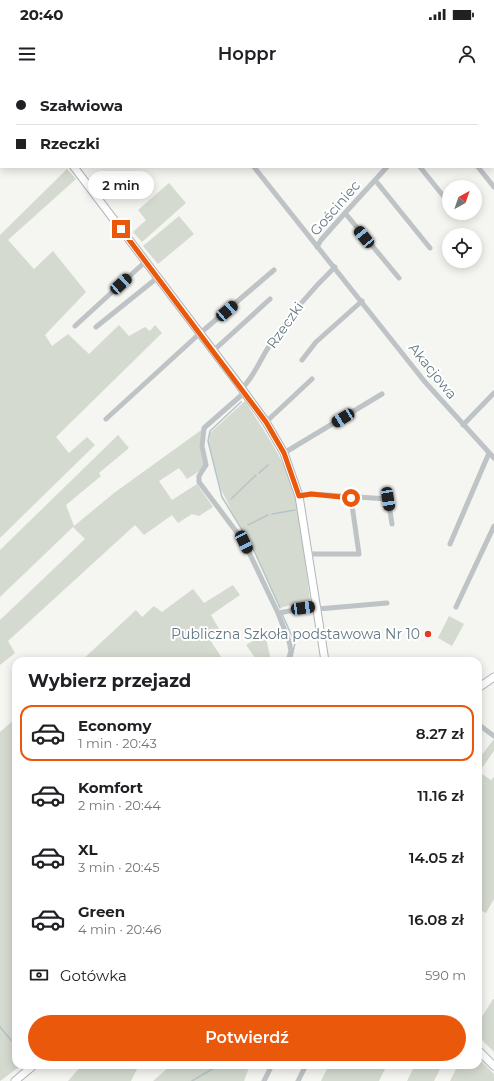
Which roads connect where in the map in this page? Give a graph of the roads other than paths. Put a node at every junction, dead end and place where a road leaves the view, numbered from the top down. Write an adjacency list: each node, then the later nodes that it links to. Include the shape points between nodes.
1 (75, 168): 12 (main road)
2 (255, 168): 10 (street, Akacjowa)
3 (387, 168): 6 (street, Gościniec)
4 (421, 168): 8 (street)
5 (479, 168): 7 (street)
6 (375, 180): 9 (street, Gościniec); 11 (street)
7 (494, 187)
8 (442, 194)
9 (345, 212): 10 (street, Gościniec); 16 (street)
10 (318, 247): 13 (street, Akacjowa)
11 (430, 248)
12 (145, 262): 15 (main road); 19 (street)
13 (335, 267): 18 (street, Akacjowa); 25 (street, Rzeczki, via 299,304)
14 (274, 270): 21 (street)
15 (157, 278): 20 (street); 21 (main road)
16 (399, 278)
17 (270, 298): 22 (street, Rzeczki)
18 (362, 301): 23 (street, via 316,342); 30 (street, Akacjowa, via 425,382)
19 (75, 326)
20 (96, 327)
21 (200, 334): 22 (main road); 28 (street)
22 (213, 351): 25 (main road)
23 (302, 360)
24 (312, 379): 29 (street)
25 (243, 390): 29 (main road); 43 (street, Rzeczki, via 204,428 202,446 206,465 199,476 199,482 244,542)
26 (494, 393): 30 (street)
27 (382, 394): 31 (street)
28 (106, 419)
29 (266, 422): 31 (main road)
30 (464, 425): 32 (street, Akacjowa)
31 (284, 453): 34 (main road)
32 (489, 453): 33 (street, Akacjowa); 38 (street)
33 (494, 458)
34 (299, 496): 35 (street, via 311,494); 39 (main road)
35 (351, 498): 36 (street, via 388,499); 39 (street, via 359,554)
36 (392, 524)
37 (494, 526): 41 (street)
38 (450, 544)
39 (308, 554): 42 (main road)
40 (387, 603): 42 (street)
41 (456, 607)
42 (317, 608): 43 (street); 45 (main road)
43 (278, 613): 44 (street, Rzeczki, via 290,648)
44 (289, 657)
45 (324, 657)
46 (494, 677): 47 (main road)
47 (482, 685)
48 (482, 727): 49 (street)
49 (494, 736)
50 (482, 1054): 51 (main road)
51 (494, 1066)
52 (29, 1069): 55 (main road)
53 (270, 1069): 56 (street)
54 (304, 1069): 57 (street)
55 (15, 1081)
56 (264, 1081)
57 (298, 1081)

